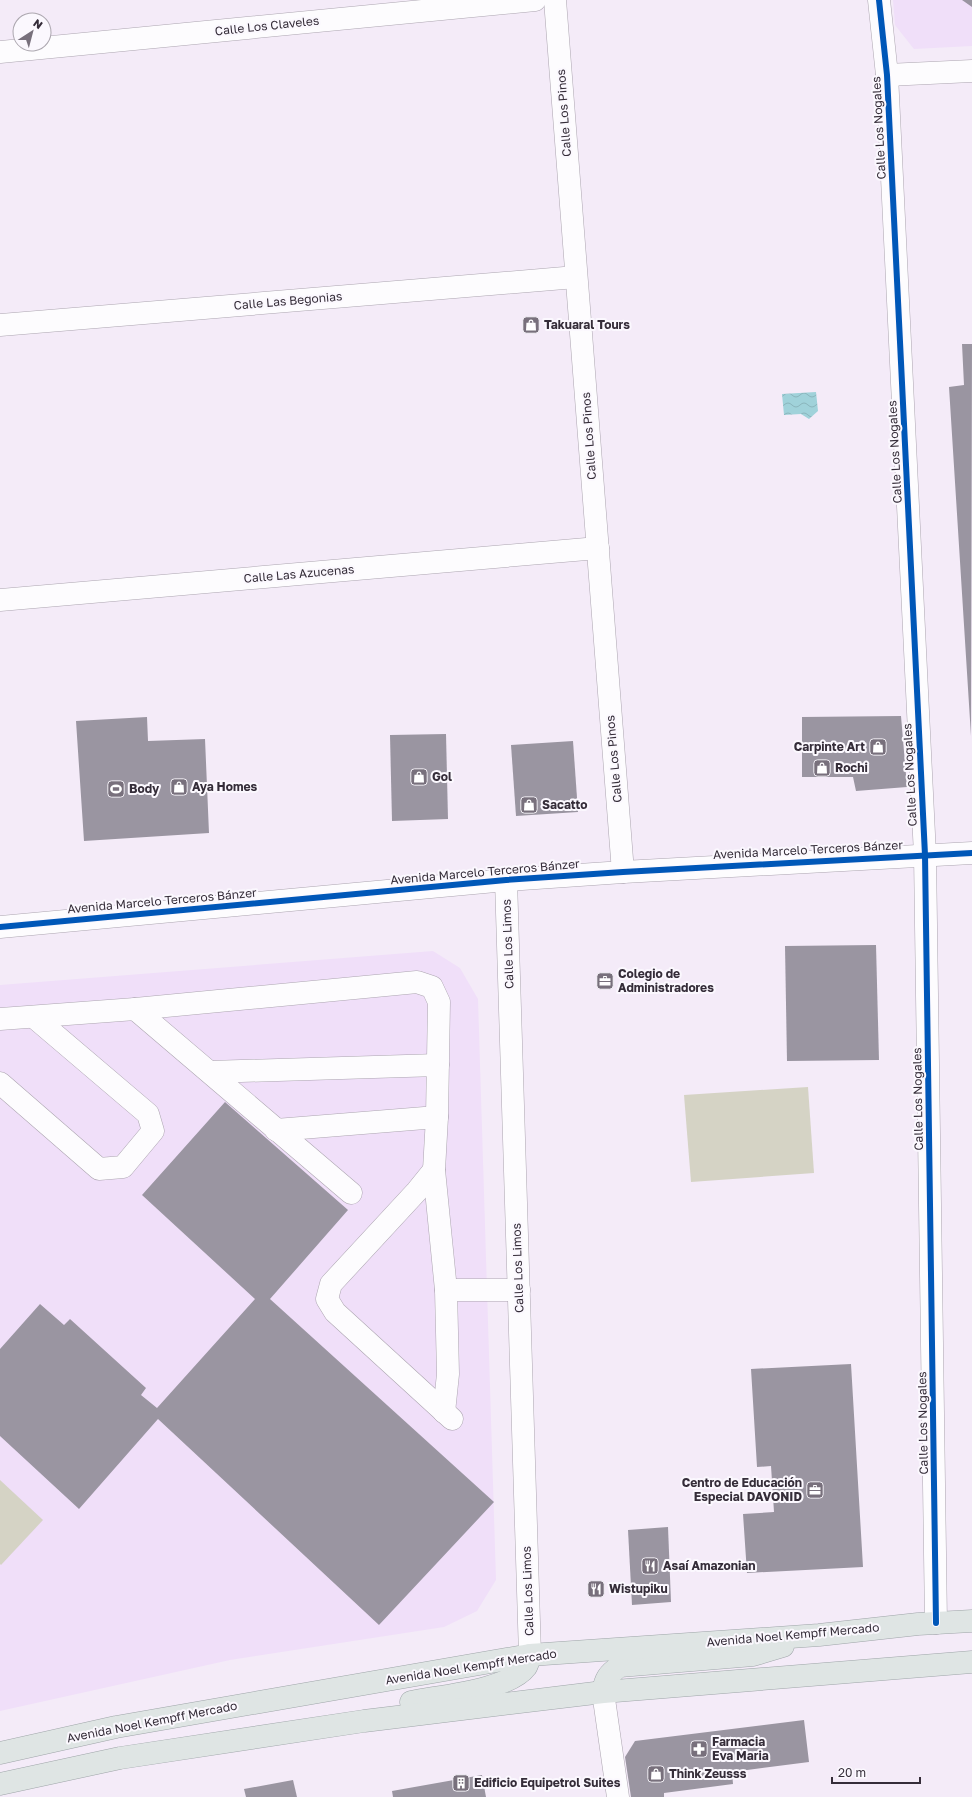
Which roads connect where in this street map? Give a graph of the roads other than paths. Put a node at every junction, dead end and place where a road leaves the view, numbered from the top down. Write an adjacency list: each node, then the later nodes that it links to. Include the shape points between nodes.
1 (535, 0): 4 (street, Calle Los Claveles)
2 (555, 0): 7 (street, Calle Los Pinos)
3 (879, 0): 6 (street, Calle Los Nogales)
4 (0, 52)
5 (972, 71): 6 (street)
6 (887, 76): 12 (street, Calle Los Nogales)
7 (576, 276): 8 (street, Calle Las Begonias); 9 (street, Calle Los Pinos)
8 (0, 325)
9 (598, 548): 10 (street, Calle Las Azucenas); 13 (street, Calle Los Pinos)
10 (0, 600)
11 (972, 853): 12 (street, Avenida Marcelo Terceros Bánzer)
12 (925, 855): 13 (street, Avenida Marcelo Terceros Bánzer); 29 (street, Calle Los Nogales)
13 (623, 872): 14 (street, Avenida Marcelo Terceros Bánzer)
14 (506, 880): 15 (street, Avenida Marcelo Terceros Bánzer); 27 (street, Calle Los Limos)
15 (0, 927)
16 (135, 1008): 17 (street); 19 (street, via 417,982 432,988 439,1002); 20 (street)
17 (34, 1017): 18 (street); 21 (street, via 148,1114 153,1131 123,1167 99,1169)
18 (0, 1019)
19 (438, 1065): 20 (street); 22 (street)
20 (210, 1072): 23 (street)
21 (0, 1083)
22 (437, 1117): 23 (street); 24 (street)
23 (276, 1130): 25 (street)
24 (434, 1170): 26 (street); 26 (street, via 330,1284 327,1299 335,1312 449,1416)
25 (351, 1193)
26 (446, 1290): 27 (street)
27 (519, 1290): 31 (street, Calle Los Limos)
28 (972, 1621): 29 (main road, Avenida Noel Kempff Mercado)
29 (936, 1623): 30 (main road, Avenida Noel Kempff Mercado)
30 (819, 1634): 31 (main road, Avenida Noel Kempff Mercado); 33 (main road, via 753,1655 620,1666 606,1678)
31 (530, 1655): 34 (main road, via 526,1666 501,1684 399,1704); 35 (main road, Avenida Noel Kempff Mercado, via 116,1727)
32 (972, 1662): 33 (main road)
33 (603, 1692): 34 (main road); 37 (street)
34 (364, 1721): 36 (main road, via 120,1758)
35 (0, 1754)
36 (0, 1784)
37 (618, 1797)

